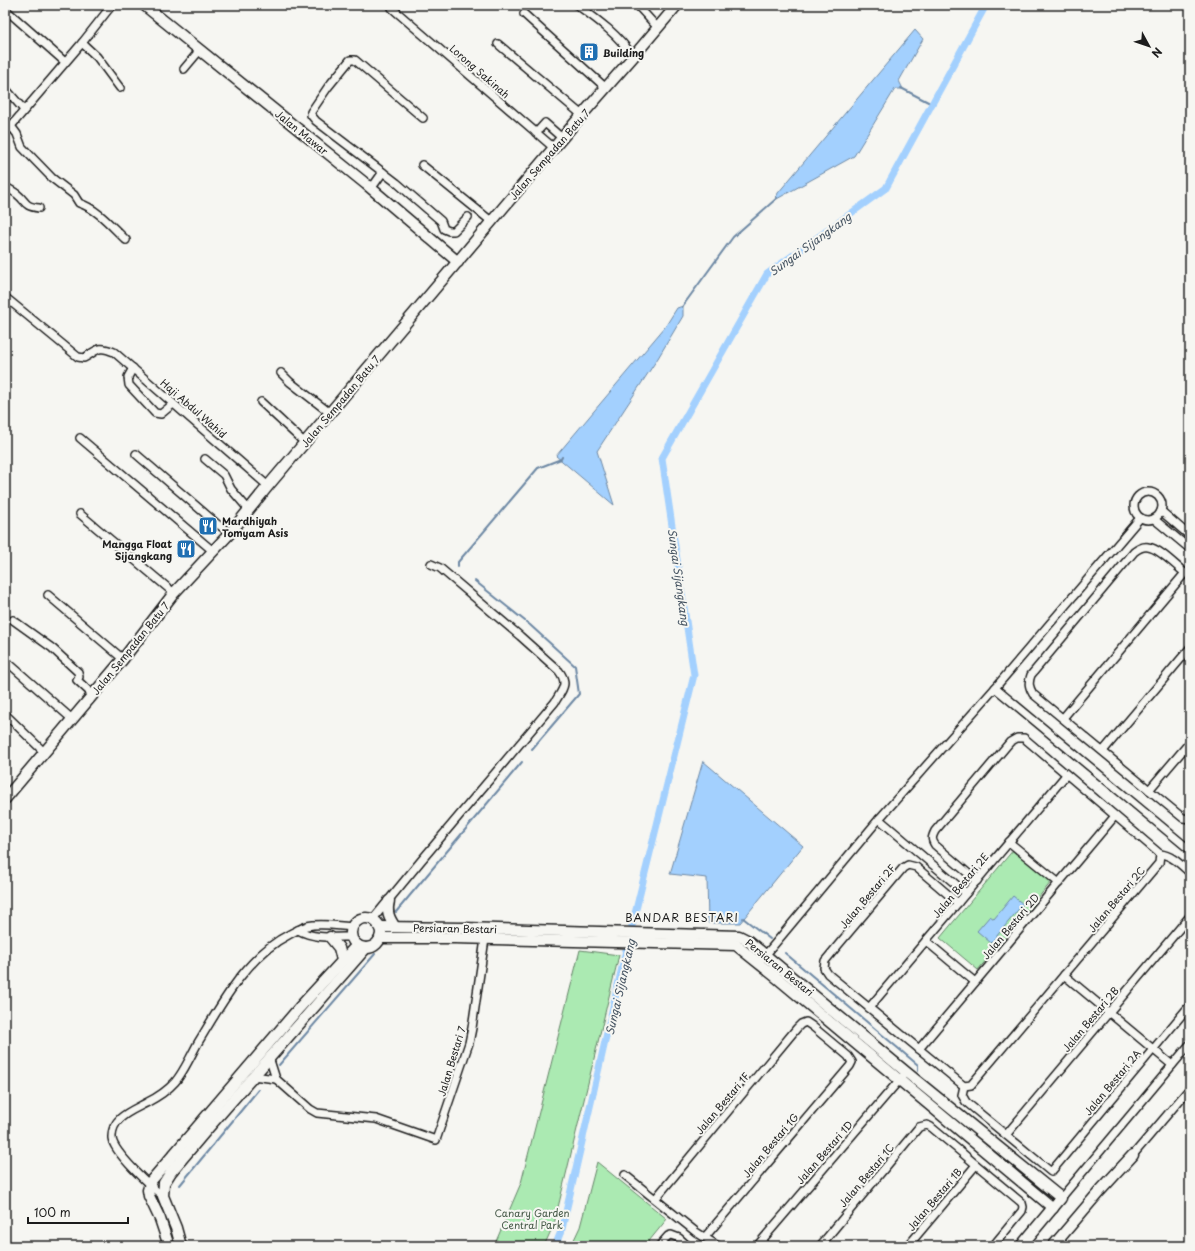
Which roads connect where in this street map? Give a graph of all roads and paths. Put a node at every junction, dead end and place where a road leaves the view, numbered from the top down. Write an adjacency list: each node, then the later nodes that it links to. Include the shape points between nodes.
1 (112, 5): 10 (street)
2 (144, 5): 12 (street, Jalan Mawar)
3 (577, 5): 13 (street, via 625,44)
4 (637, 5): 9 (street)
5 (677, 5): 9 (street, Jalan Sempadan Batu 7)
6 (392, 8): 24 (street, Lorong Sakinah)
7 (5, 9): 14 (street)
8 (524, 14): 18 (street)
9 (658, 28): 13 (street, Jalan Sempadan Batu 7)
10 (82, 43): 14 (street); 17 (street, via 97,57)
11 (498, 44): 20 (street)
12 (200, 50): 15 (street); 30 (street, Jalan Mawar)
13 (633, 57): 18 (street, Jalan Sempadan Batu 7)
14 (65, 62): 19 (street)
15 (184, 69)
16 (5, 88): 19 (street)
17 (120, 88)
18 (606, 88): 20 (street, Jalan Sempadan Batu 7)
19 (24, 110): 22 (street)
20 (582, 115): 25 (street, Jalan Sempadan Batu 7)
21 (423, 118): 28 (street, via 355,60 350,60 328,87 311,115)
22 (11, 126): 23 (street); 34 (street, via 22,147 47,172 74,195 79,203 88,206)
23 (5, 133)
24 (536, 133): 25 (street, via 545,122); 26 (street, Lorong Sakinah)
25 (562, 138): 26 (street, Jalan Sempadan Batu 7)
26 (554, 148): 33 (street, Jalan Sempadan Batu 7)
27 (422, 165): 33 (street)
28 (383, 172): 30 (street); 32 (street, via 441,221 444,229 454,231)
29 (5, 187): 31 (street, via 16,193 26,205)
30 (371, 189): 35 (street, Jalan Mawar)
31 (39, 208)
32 (468, 217)
33 (492, 221): 35 (street, Jalan Sempadan Batu 7)
34 (126, 240)
35 (458, 262): 41 (street, Jalan Sempadan Batu 7)
36 (5, 297): 37 (street, Haji Abdul Wahid, via 78,357 84,358 97,349 105,348)
37 (133, 368): 40 (street, Haji Abdul Wahid); 40 (street, via 128,377 129,385 155,413 161,414)
38 (281, 373): 41 (street)
39 (261, 402): 43 (street)
40 (173, 404): 46 (street, Haji Abdul Wahid)
41 (330, 413): 43 (street, Jalan Sempadan Batu 7)
42 (80, 438): 55 (street)
43 (305, 443): 46 (street, Jalan Sempadan Batu 7)
44 (136, 454): 52 (street)
45 (205, 459): 47 (street, via 224,475 230,489)
46 (268, 486): 47 (street, Jalan Sempadan Batu 7)
47 (250, 510): 52 (street, Jalan Sempadan Batu 7)
48 (1161, 511): 50 (street, via 1159,499 1155,495 1143,494 1138,497 1134,508); 51 (street); 53 (street)
49 (80, 514): 58 (street)
50 (1140, 518): 51 (street); 64 (street)
51 (1154, 519): 54 (street)
52 (230, 533): 55 (street, Jalan Sempadan Batu 7)
53 (1190, 536)
54 (1190, 549)
55 (213, 551): 58 (street, Jalan Sempadan Batu 7)
56 (431, 564): 85 (street, via 440,568 559,671 563,676 564,686 555,702)
57 (1187, 573): 67 (street); 67 (street, via 1155,549 1140,548 1134,552 1031,675 1029,681 1033,694)
58 (174, 593): 62 (street, Jalan Sempadan Batu 7)
59 (48, 595): 62 (street)
60 (13, 620): 65 (street, via 62,657 78,672 77,680)
61 (1190, 649): 70 (street)
62 (123, 659): 65 (street, Jalan Sempadan Batu 7)
63 (5, 660): 68 (street)
64 (995, 688): 76 (street); 79 (street)
65 (92, 694): 68 (street, Jalan Sempadan Batu 7)
66 (5, 714): 71 (street)
67 (1063, 718): 70 (street)
68 (72, 719): 71 (street, Jalan Sempadan Batu 7)
69 (1190, 742): 73 (street)
70 (1102, 751): 73 (street)
71 (44, 752): 74 (street, Jalan Sempadan Batu 7)
72 (1066, 775): 75 (street); 78 (street, Jalan Bestari 2E); 82 (street, via 1024,738 1017,738 1010,742 935,831 932,838 935,845)
73 (1149, 790): 77 (street, via 1182,818)
74 (5, 799)
75 (1115, 816): 80 (street); 83 (street, Jalan Bestari 2D)
76 (879, 819): 84 (street); 98 (street)
77 (1190, 820)
78 (1010, 842): 82 (street, Jalan Bestari 2E); 83 (street)
79 (1190, 850)
80 (1160, 854): 81 (street, via 1166,854); 101 (street, Jalan Bestari 2C, via 1159,863)
81 (1190, 873)
82 (977, 881): 84 (street, Jalan Bestari 2E)
83 (1059, 883): 102 (street, Jalan Bestari 2D)
84 (966, 893): 86 (street, Jalan Bestari 2E)
85 (389, 901): 88 (street); 89 (street, via 388,915)
86 (958, 903): 97 (street, Jalan Bestari 2E); 104 (street, Jalan Bestari 2F, via 916,867 908,865 898,874 825,961 824,968 828,974)
87 (1190, 916): 105 (street, Jalan Bestari 2B)
88 (376, 923): 89 (street, Persiaran Bestari); 93 (street, via 381,930); 95 (street, via 363,918 355,923)
89 (395, 927): 92 (street, Persiaran Bestari)
90 (298, 930): 91 (street, via 310,936); 95 (street, via 309,926); 122 (street, via 266,950 238,981 174,1084 147,1103 130,1111 113,1127 112,1139 118,1151)
91 (330, 936): 95 (street); 99 (street, via 339,948)
92 (617, 937): 94 (street, Persiaran Bestari); 96 (street, Persiaran Bestari)
93 (380, 938): 95 (street, via 374,945); 96 (street, Persiaran Bestari)
94 (640, 938): 98 (street, Persiaran Bestari, via 739,936); 100 (street, Persiaran Bestari, via 736,945)
95 (356, 939): 99 (street); 109 (street)
96 (485, 939): 114 (street, Jalan Bestari 7, via 472,1028 436,1140 376,1119 317,1113)
97 (926, 941): 102 (street); 104 (street, Jalan Bestari 2E)
98 (766, 954): 100 (street); 112 (street, Persiaran Bestari)
99 (342, 960): 122 (street)
100 (759, 963): 115 (street, Persiaran Bestari)
101 (1064, 975): 105 (street); 116 (street, Jalan Bestari 2C, via 971,1085)
102 (975, 982): 107 (street, Jalan Bestari 2D)
103 (1190, 1006): 108 (street, Jalan Bestari 2A)
104 (869, 1008): 107 (street)
105 (1109, 1012): 108 (street); 118 (street, Jalan Bestari 2B)
106 (1190, 1044): 110 (street)
107 (919, 1049): 116 (street)
108 (1153, 1049): 110 (street); 118 (street, Jalan Bestari 2A, via 1051,1172)
109 (269, 1058): 113 (street); 114 (street)
110 (1172, 1065): 125 (street)
111 (850, 1066): 124 (street, Jalan Bestari 1F, via 852,1062 848,1056 812,1026 806,1022 801,1024); 127 (street, Jalan Bestari 1G)
112 (906, 1072): 115 (street, Jalan Bestari 1D); 125 (street, Persiaran Bestari)
113 (253, 1076): 114 (street); 123 (street, via 171,1172 164,1183)
114 (276, 1079)
115 (899, 1080): 126 (street, Persiaran Bestari); 133 (street, Jalan Bestari 1D)
116 (964, 1086): 118 (street, via 962,1095 966,1102)
117 (1190, 1088): 119 (street)
118 (1006, 1135)
119 (1133, 1155): 138 (street)
120 (976, 1165): 134 (street, Jalan Bestari 1C, via 931,1127 919,1127); 135 (street, Jalan Bestari 1B); 136 (street, via 1020,1201 1023,1207)
121 (625, 1175): 124 (street)
122 (149, 1185): 123 (street); 128 (street, via 148,1190)
123 (163, 1196): 129 (street)
124 (656, 1198): 127 (street)
125 (1061, 1198): 126 (street)
126 (1053, 1208): 137 (street)
127 (705, 1237): 132 (street)
128 (169, 1246)
129 (181, 1246)
130 (658, 1246): 131 (street, via 671,1234)
131 (688, 1246)
132 (718, 1246)
133 (757, 1246)
134 (820, 1246)
135 (908, 1246)
136 (993, 1246)
137 (1021, 1246)
138 (1054, 1246)

